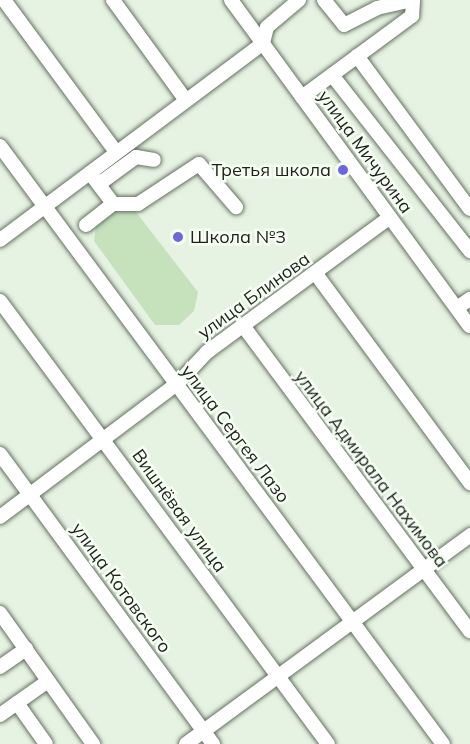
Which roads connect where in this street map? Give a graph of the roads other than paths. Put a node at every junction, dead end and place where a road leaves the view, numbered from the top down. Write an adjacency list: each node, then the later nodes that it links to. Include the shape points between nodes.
1 (4, 0): 13 (street)
2 (113, 0): 11 (street)
3 (231, 0): 7 (street, улица Мичурина)
4 (299, 0): 7 (street, via 267,27)
5 (324, 0): 6 (street, via 344,25 377,8)
6 (412, 0): 8 (street, via 411,16)
7 (263, 43): 10 (street, улица Мичурина); 11 (street)
8 (357, 56): 9 (street); 20 (street)
9 (332, 75): 10 (street); 24 (street)
10 (302, 97): 21 (street, улица Мичурина)
11 (185, 99): 13 (street)
12 (0, 146): 18 (street, улица Сергея Лазо)
13 (116, 152): 15 (street)
14 (154, 160): 16 (street, via 136,157)
15 (90, 173): 16 (street); 18 (street)
16 (99, 184): 17 (street)
17 (113, 204): 19 (street, via 138,204 199,164 205,166); 22 (street)
18 (44, 207): 23 (street); 31 (street, улица Сергея Лазо, via 160,367)
19 (236, 207)
20 (470, 209)
21 (390, 218): 25 (street, улица Блинова); 28 (street, улица Мичурина)
22 (86, 225)
23 (0, 240)
24 (470, 251)
25 (316, 274): 30 (street, улица Блинова); 34 (street)
26 (470, 299): 28 (street)
27 (0, 301): 32 (street, Вишнёвая улица)
28 (457, 308): 29 (street, улица Мичурина)
29 (470, 326)
30 (244, 327): 31 (street, улица Блинова, via 207,352); 38 (street, улица Адмирала Нахимова)
31 (178, 383): 32 (street, улица Блинова); 40 (street, улица Сергея Лазо)
32 (103, 439): 35 (street, улица Блинова); 44 (street, Вишнёвая улица)
33 (0, 454): 35 (street, улица Котовского)
34 (470, 483)
35 (30, 495): 36 (street, улица Блинова); 48 (street, улица Котовского)
36 (0, 517)
37 (470, 536): 38 (street)
38 (423, 569): 40 (street); 41 (street, улица Адмирала Нахимова)
39 (0, 613): 42 (street)
40 (351, 622): 44 (street); 54 (street, улица Сергея Лазо)
41 (470, 632)
42 (26, 649): 43 (street); 45 (street)
43 (0, 668)
44 (279, 676): 48 (street); 53 (street, Вишнёвая улица)
45 (48, 681): 46 (street); 50 (street)
46 (17, 703): 47 (street); 49 (street)
47 (0, 715)
48 (204, 731): 51 (street); 52 (street, улица Котовского)
49 (46, 744)
50 (93, 744)
51 (186, 744)
52 (213, 744)
53 (328, 744)
54 (443, 744)

